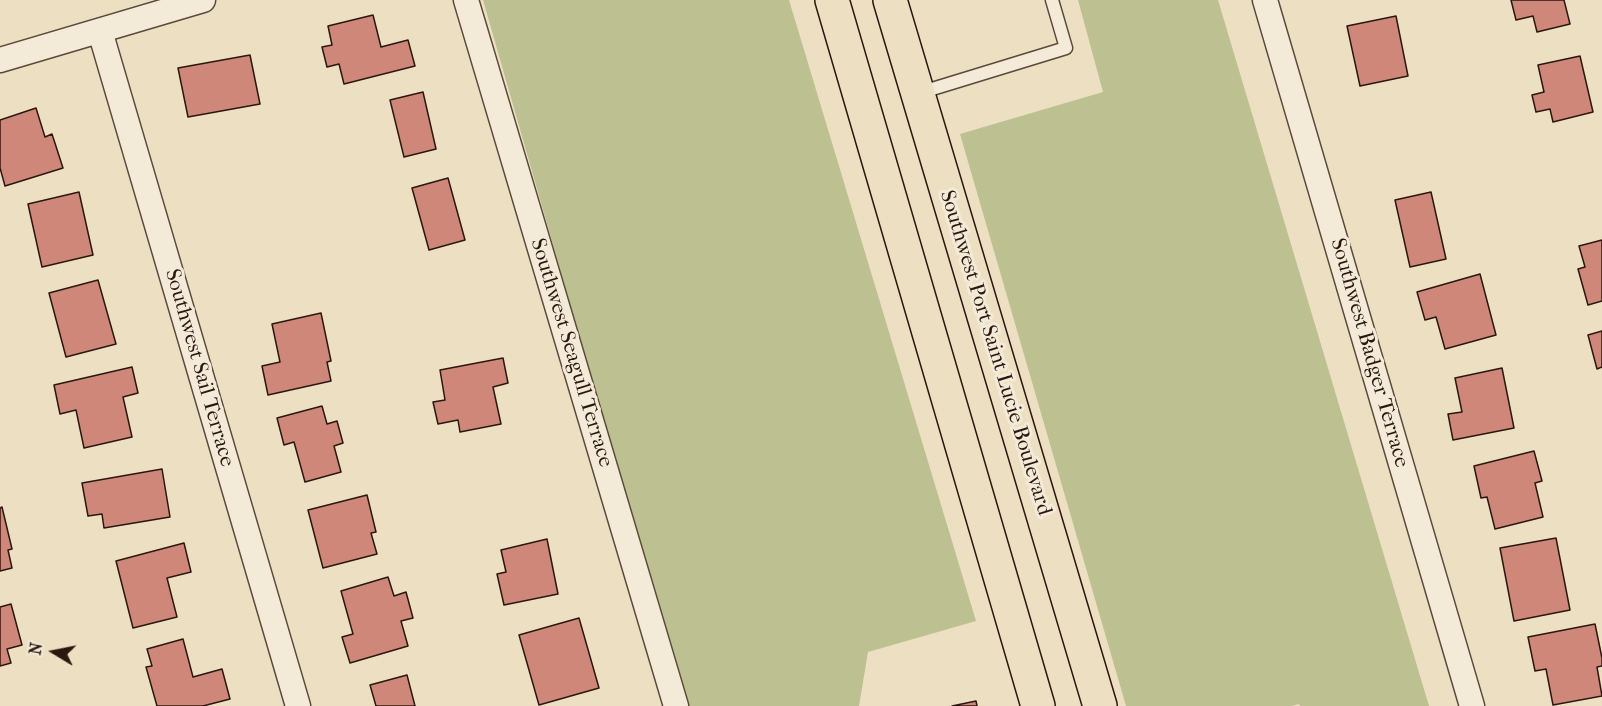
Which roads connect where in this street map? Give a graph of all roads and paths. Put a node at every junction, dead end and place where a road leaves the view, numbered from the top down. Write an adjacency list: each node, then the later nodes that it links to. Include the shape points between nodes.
1 (203, 0): 7 (street)
2 (466, 0): 11 (street, Southwest Seagull Terrace)
3 (832, 0): 12 (main road)
4 (890, 0): 9 (main road, Southwest Port Saint Lucie Boulevard)
5 (1052, 0): 9 (lane, via 1066,48)
6 (1265, 0): 14 (street, Southwest Badger Terrace)
7 (100, 31): 8 (street); 10 (street, Southwest Sail Terrace)
8 (0, 60)
9 (918, 94): 13 (main road, Southwest Port Saint Lucie Boulevard)
10 (298, 706)
11 (676, 706)
12 (1038, 706)
13 (1100, 706)
14 (1472, 706)

